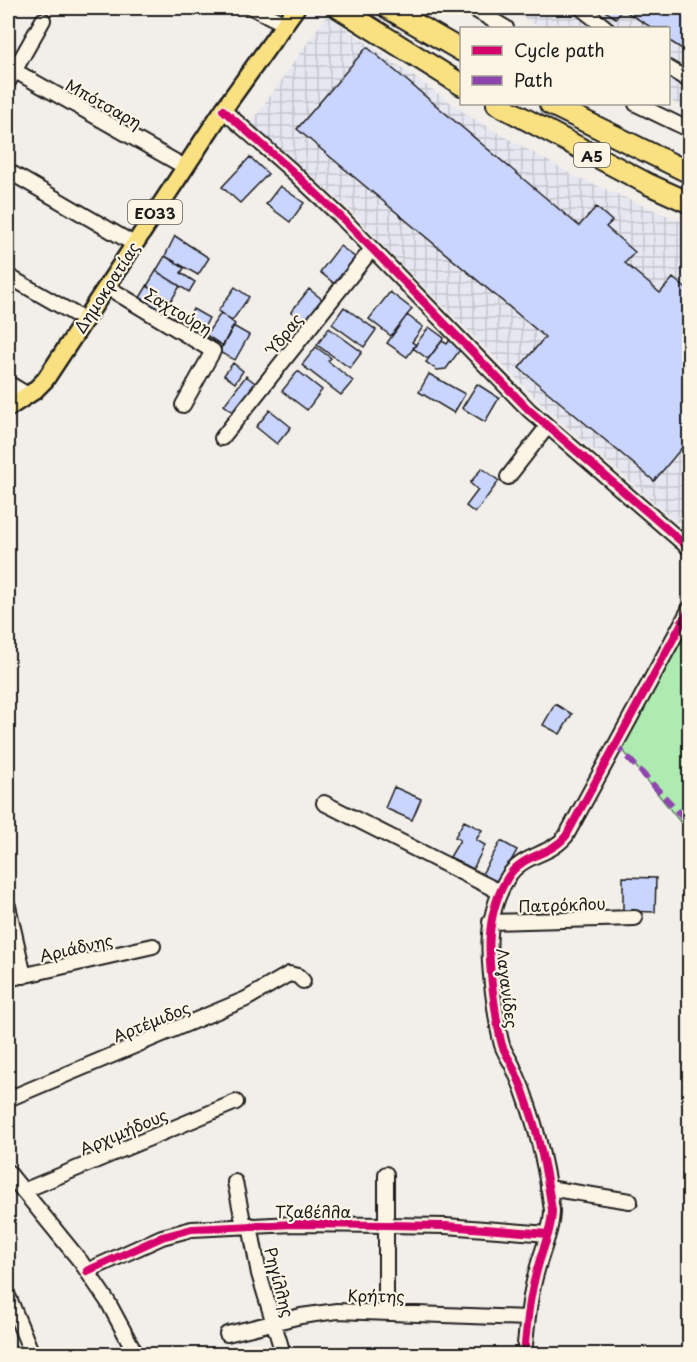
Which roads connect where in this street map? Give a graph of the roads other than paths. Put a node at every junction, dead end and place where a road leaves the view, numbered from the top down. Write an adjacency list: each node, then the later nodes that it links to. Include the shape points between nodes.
1 (253, 8): 8 (street)
2 (296, 8): 8 (main road, Δημοκρατίας / ΕΟ33)
3 (339, 8): 15 (highway)
4 (388, 8): 11 (highway)
5 (472, 8): 9 (street)
6 (581, 8): 10 (street)
7 (43, 20): 13 (street)
8 (285, 24): 19 (main road, Δημοκρατίας / ΕΟ33)
9 (504, 27)
10 (605, 27)
11 (460, 50)
12 (670, 69): 14 (street)
13 (10, 73): 21 (street, Μπότσαρη)
14 (690, 81)
15 (460, 84)
16 (499, 105): 24 (highway, Α5)
17 (552, 105): 23 (highway, Α5)
18 (641, 105): 20 (street)
19 (223, 110): 21 (main road, Δημοκρατίας / ΕΟ33); 26 (street)
20 (690, 130)
21 (185, 167): 25 (main road, Δημοκρατίας / ΕΟ33)
22 (8, 171): 25 (street)
23 (690, 173)
24 (690, 203)
25 (134, 244): 28 (main road, Δημοκρατίας / ΕΟ33)
26 (372, 249): 34 (street); 35 (street, Ύδρας)
27 (8, 276): 29 (street)
28 (107, 286): 29 (main road, Δημοκρατίας / ΕΟ33); 32 (street, Σαχτούρη, via 213,351)
29 (85, 320): 31 (main road, Δημοκρατίας / ΕΟ33, via 45,380)
30 (8, 383): 31 (street)
31 (28, 395): 33 (main road, Δημοκρατίας / ΕΟ33)
32 (183, 405)
33 (8, 408)
34 (547, 427): 36 (street); 37 (street)
35 (222, 438)
36 (508, 477)
37 (690, 549)
38 (690, 608): 40 (street, Λαγανίδες, via 566,836 517,866)
39 (324, 803): 40 (street)
40 (500, 892): 43 (street, Λαγανίδες)
41 (8, 906): 45 (street)
42 (635, 918): 43 (street, Πατρόκλου)
43 (490, 922): 53 (street, Λαγανίδες, via 488,942 498,1028 530,1109)
44 (153, 946): 45 (street, Αριάδνης)
45 (24, 976): 46 (street, Αριάδνης)
46 (8, 980)
47 (303, 981): 48 (street, Αρτέμιδος, via 289,974 246,999)
48 (8, 1099)
49 (236, 1102): 54 (street, Αρχιμήδους)
50 (8, 1172): 54 (street)
51 (386, 1174): 57 (street)
52 (235, 1182): 56 (street, Ρηγίλλης)
53 (548, 1188): 55 (street); 58 (street, Λαγανίδες, via 552,1214)
54 (23, 1191): 59 (street)
55 (630, 1201)
56 (247, 1225): 57 (street, Τζαβέλλα); 59 (street, Τζαβέλλα, via 177,1232); 63 (street, Ρηγίλλης)
57 (386, 1225): 58 (street, Τζαβέλλα); 61 (street)
58 (548, 1233): 62 (street, Λαγανίδες)
59 (87, 1271): 67 (street)
60 (9, 1298): 66 (street)
61 (386, 1311): 62 (street, Κρήτης); 63 (street, Κρήτης, via 337,1311)
62 (527, 1318): 68 (street, Λαγανίδες)
63 (274, 1322): 64 (street, Κρήτης); 65 (street, Ρηγίλλης)
64 (227, 1334)
65 (281, 1347)
66 (32, 1354)
67 (136, 1354)
68 (524, 1354)

